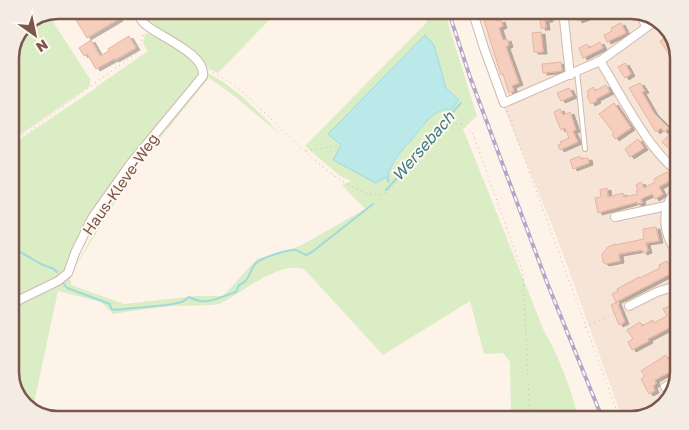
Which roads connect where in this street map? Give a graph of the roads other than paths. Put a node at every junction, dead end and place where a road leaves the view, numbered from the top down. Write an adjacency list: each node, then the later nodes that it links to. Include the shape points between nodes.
1 (141, 19): 16 (street, Haus-Kleve-Weg, via 193,57 202,66 203,76 131,163 92,218 68,273 58,282)
2 (475, 19): 8 (street, via 504,103)
3 (565, 19): 8 (street)
4 (641, 20): 6 (lane)
5 (651, 24): 6 (street)
6 (645, 29): 7 (street)
7 (600, 61): 8 (street); 10 (street, via 650,143)
8 (574, 73): 9 (lane)
9 (585, 149)
10 (670, 165)
11 (670, 201): 12 (street)
12 (666, 206): 13 (street); 14 (street, via 664,221)
13 (615, 217)
14 (670, 241)
15 (670, 288): 17 (street)
16 (19, 300)
17 (629, 306)
18 (668, 384): 19 (street)
19 (665, 386)

